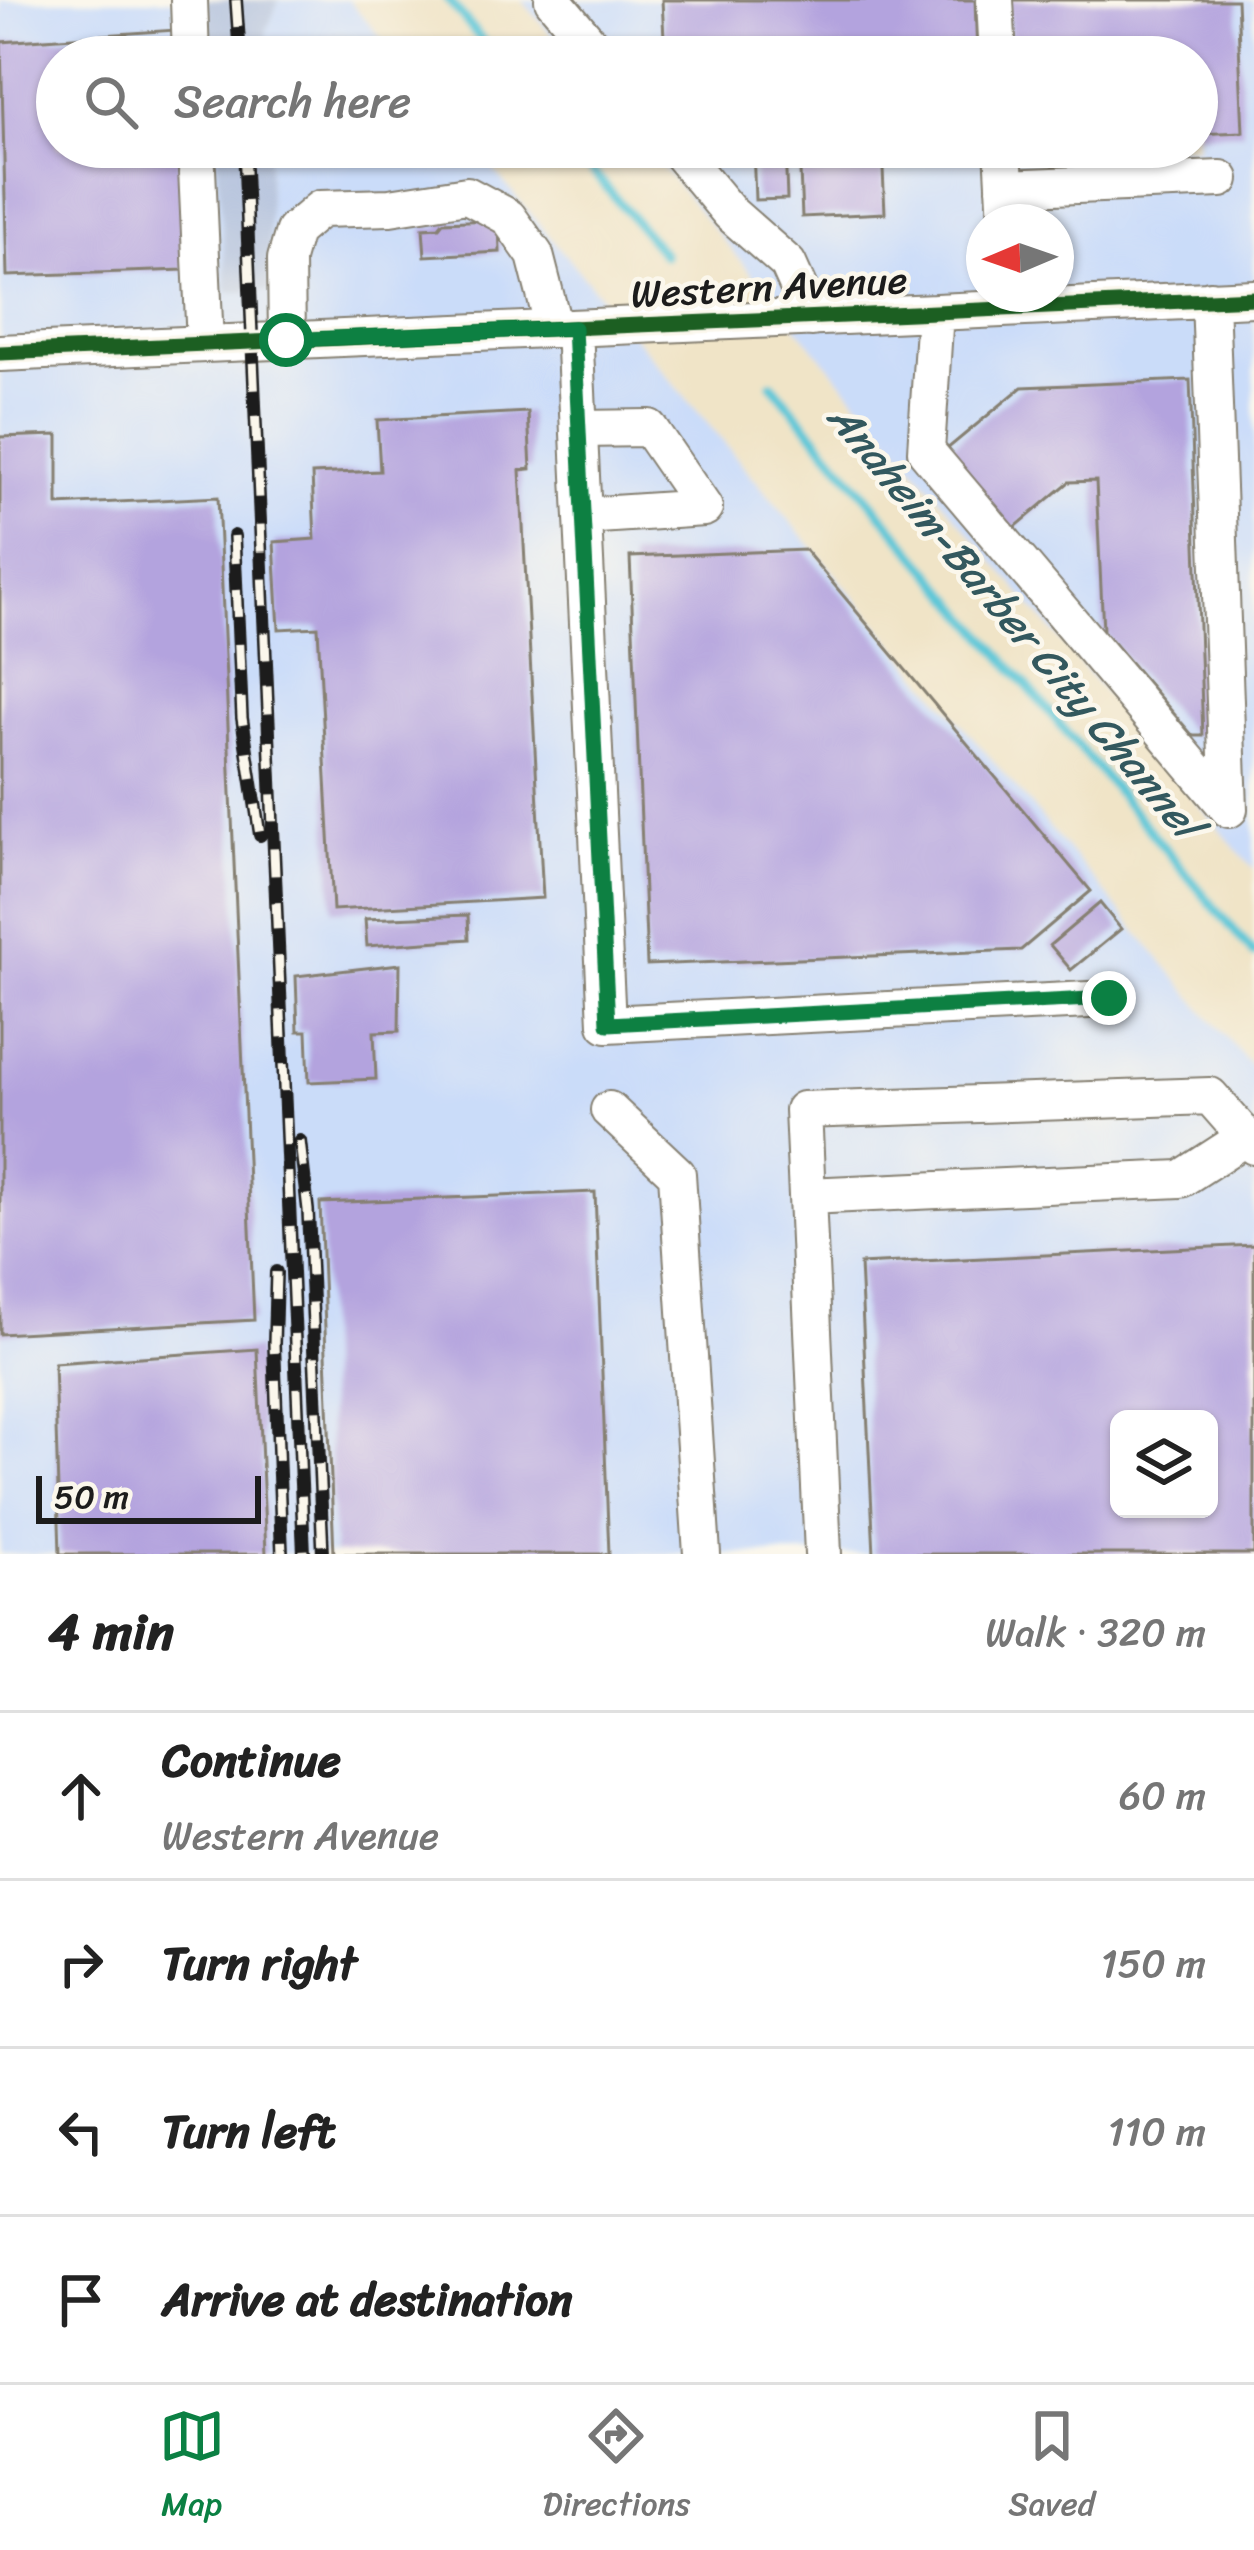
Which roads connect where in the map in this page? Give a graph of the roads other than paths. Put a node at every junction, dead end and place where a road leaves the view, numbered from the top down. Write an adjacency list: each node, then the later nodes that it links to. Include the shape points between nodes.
1 (189, 0): 4 (street)
2 (553, 0): 5 (street)
3 (995, 0): 6 (street)
4 (190, 36)
5 (583, 36)
6 (997, 36)
7 (197, 168): 21 (street)
8 (692, 168): 18 (street, via 788,265)
9 (1004, 168): 11 (street)
10 (1221, 179): 12 (street)
11 (1006, 204)
12 (1014, 204)
13 (1254, 298): 14 (street, Western Avenue)
14 (1210, 299): 15 (street, Western Avenue); 17 (street, via 1229,809 926,451)
15 (1074, 300)
16 (966, 308): 17 (street, Western Avenue)
17 (935, 312): 18 (street, Western Avenue)
18 (812, 317): 19 (street, Western Avenue)
19 (564, 328): 20 (street, Western Avenue); 20 (street, via 535,254 508,217 467,195 320,209 294,231 286,259); 23 (street)
20 (286, 340): 21 (street, Western Avenue)
21 (205, 344): 22 (street, Western Avenue)
22 (0, 353)
23 (580, 429): 24 (street); 24 (street, via 649,428 704,508)
24 (583, 516): 25 (street, via 608,1024)
25 (1109, 998)
26 (609, 1110): 29 (street, via 677,1174)
27 (1250, 1142): 28 (street, via 1181,1179); 28 (street, via 1210,1096 803,1110)
28 (807, 1196): 30 (street)
29 (702, 1554)
30 (824, 1554)

